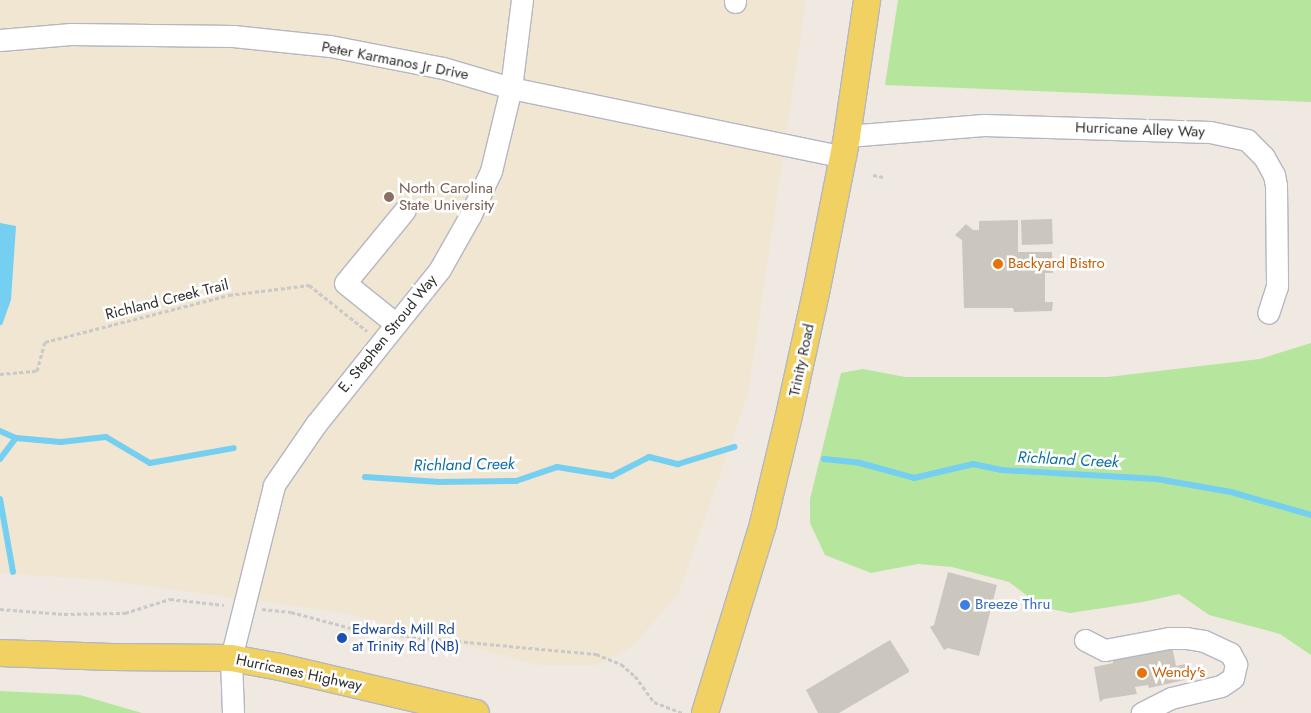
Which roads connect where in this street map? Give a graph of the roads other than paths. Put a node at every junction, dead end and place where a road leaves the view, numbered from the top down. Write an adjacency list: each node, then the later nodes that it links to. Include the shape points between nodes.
1 (522, 0): 4 (street, E. Stephen Stroud Way)
2 (868, 0): 5 (main road, Trinity Road)
3 (0, 40): 4 (street, Peter Karmanos Jr Drive, via 71,34 233,36 330,46 443,68)
4 (511, 88): 5 (street, Peter Karmanos Jr Drive); 8 (street, E. Stephen Stroud Way, via 491,171 470,216 440,269)
5 (845, 146): 7 (street, Hurricane Alley Way, via 984,125 1210,132 1247,140 1264,157 1276,185 1277,286); 14 (main road, Trinity Road, via 815,298 763,524)
6 (405, 210): 8 (street, via 345,283)
7 (1268, 313)
8 (396, 324): 11 (street, E. Stephen Stroud Way, via 316,424 274,485)
9 (1085, 640): 15 (street, via 1105,650 1168,638 1186,638 1230,653 1236,664 1233,678 1221,686 1171,698)
10 (0, 652): 11 (main road, Hurricanes Highway)
11 (232, 658): 12 (street, E. Stephen Stroud Way); 13 (main road, Hurricanes Highway, via 280,666)
12 (233, 713)
13 (476, 713)
14 (705, 713)
15 (1142, 713)

